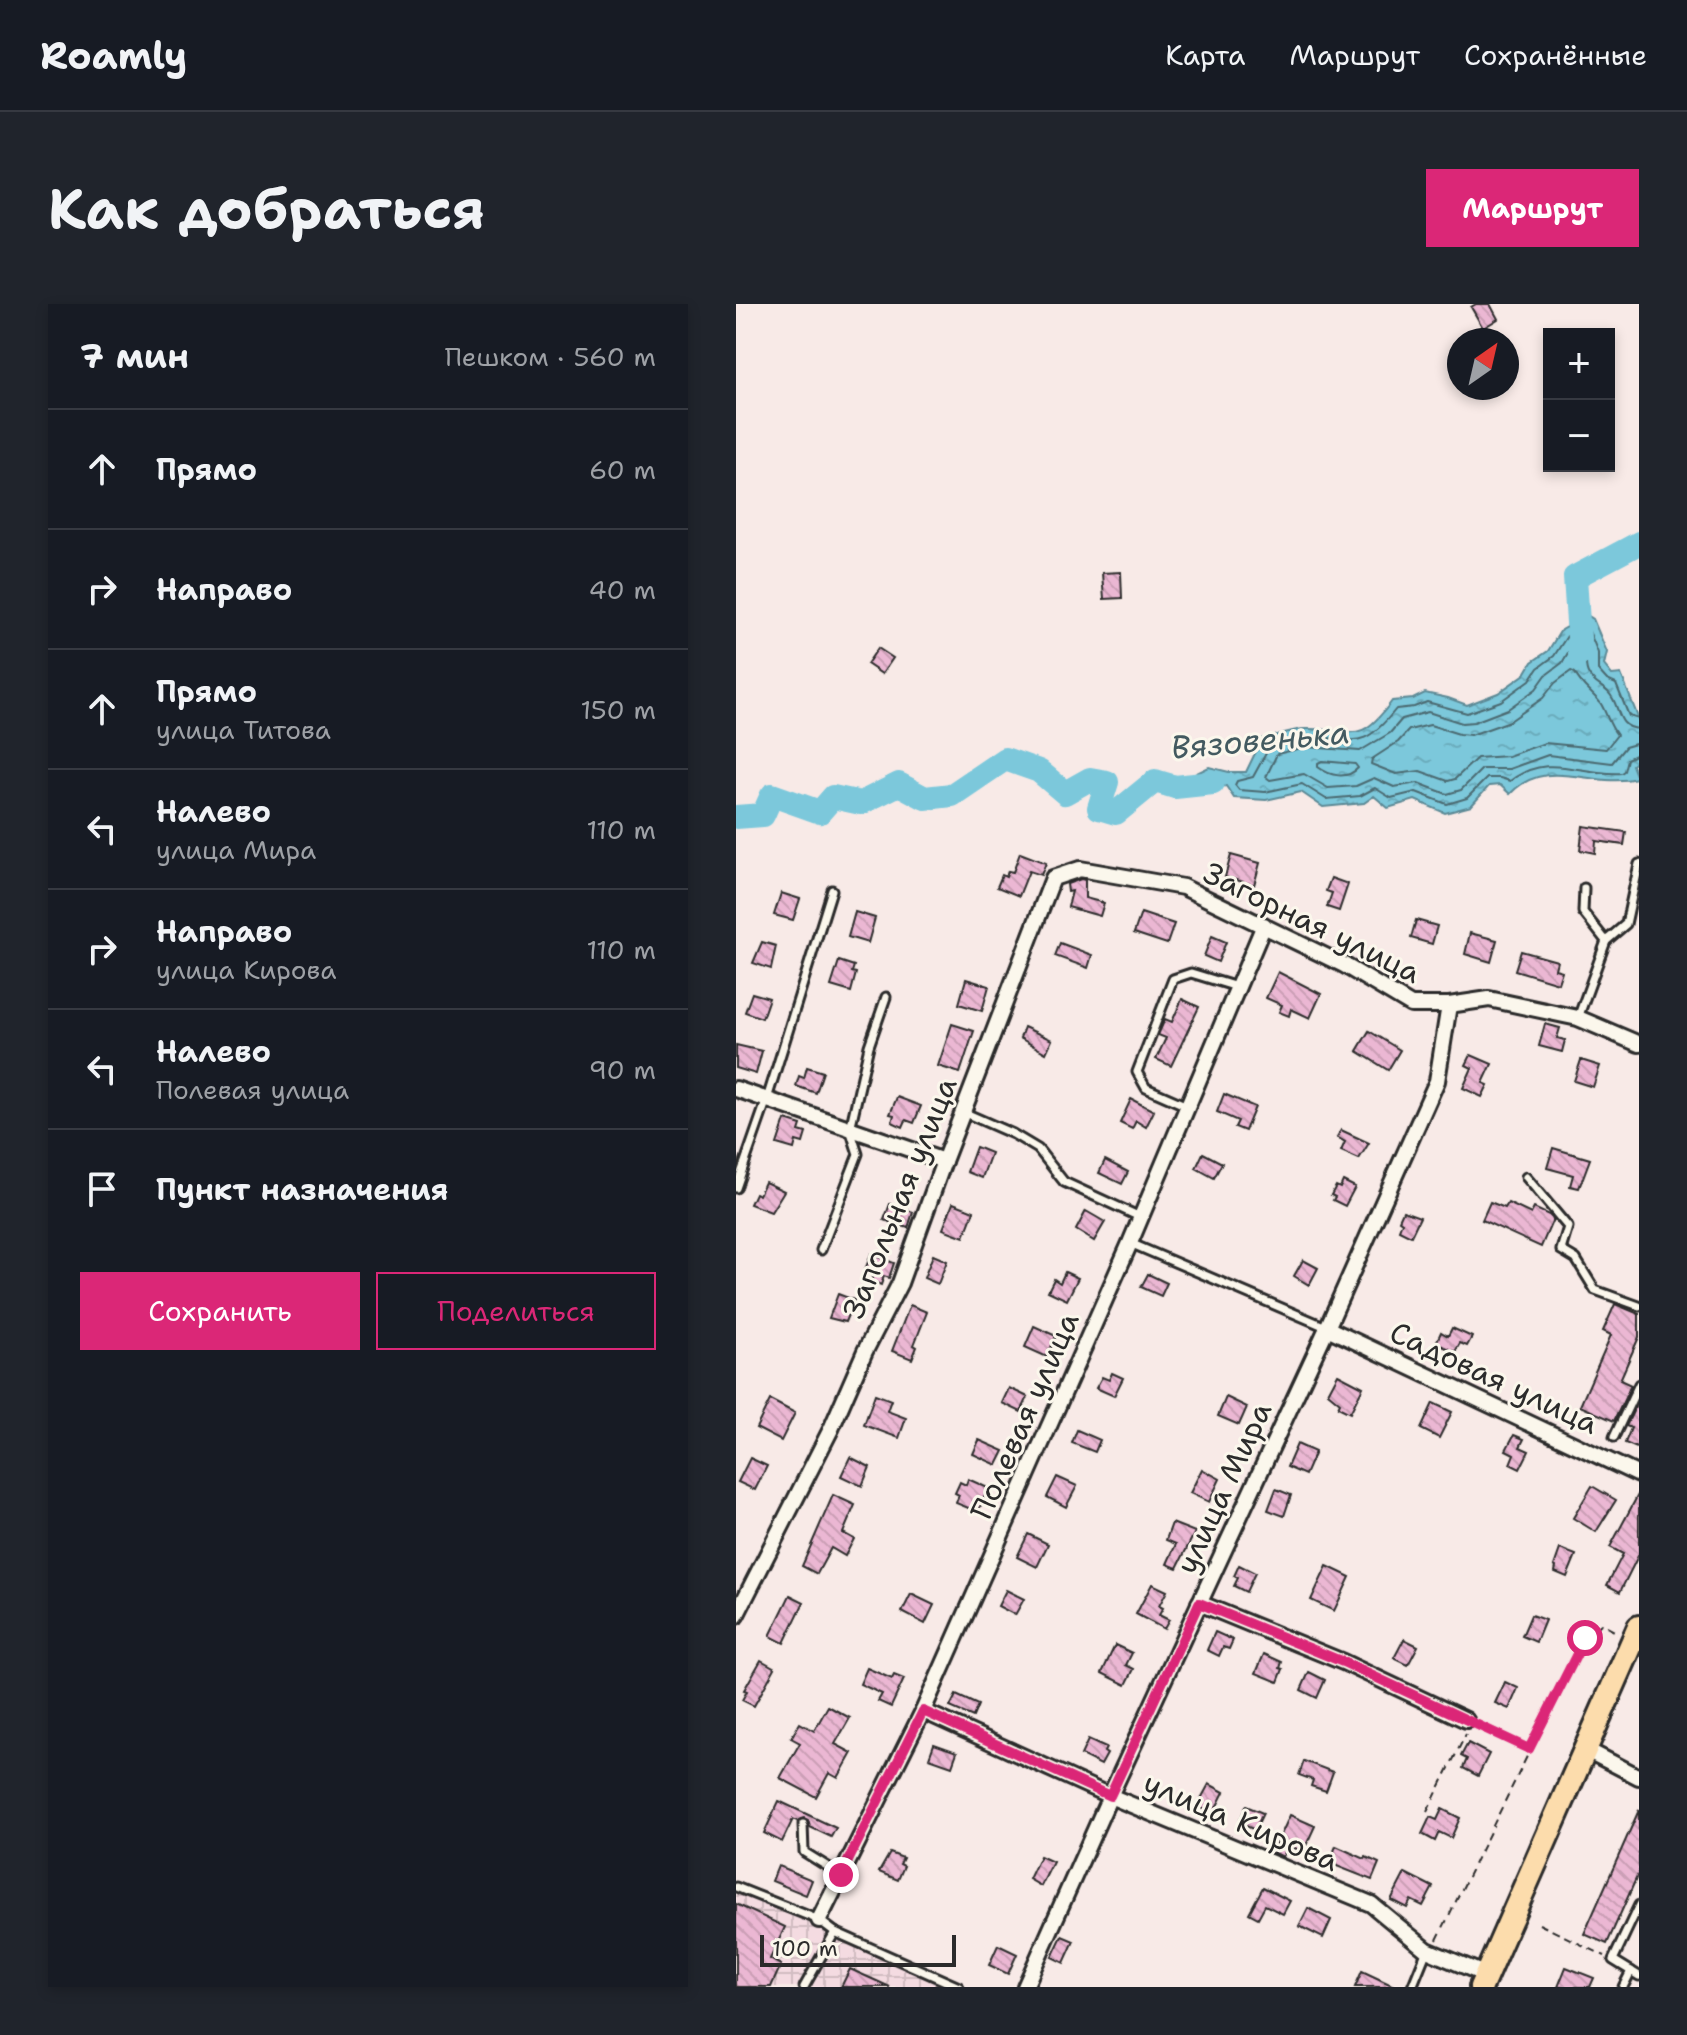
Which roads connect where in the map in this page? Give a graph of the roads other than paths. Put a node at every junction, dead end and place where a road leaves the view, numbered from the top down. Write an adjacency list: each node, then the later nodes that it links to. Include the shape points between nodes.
1 (1639, 864): 6 (lane, via 1626,924)
2 (1053, 878): 5 (street, Загорная улица, via 1080,869 1183,887); 15 (street, Запольная улица)
3 (1584, 888): 6 (lane, via 1583,912)
4 (832, 890): 13 (lane)
5 (1264, 925): 7 (street, Полевая улица); 9 (street, Загорная улица, via 1411,1005)
6 (1606, 941): 10 (lane)
7 (1237, 987): 14 (street, Полевая улица); 14 (lane, via 1191,973 1173,979 1137,1072 1146,1088)
8 (886, 997): 16 (lane)
9 (1449, 1005): 10 (street, Загорная улица, via 1489,999); 24 (street, улица Мира, via 1437,1081)
10 (1578, 1018): 11 (street, Загорная улица)
11 (1639, 1044)
12 (736, 1089): 13 (street)
13 (767, 1099): 16 (street); 19 (lane)
14 (1188, 1106): 20 (street, Полевая улица)
15 (963, 1112): 17 (street, Запольная улица); 20 (lane, via 1038,1149 1064,1182)
16 (850, 1129): 17 (street); 22 (lane, via 858,1154)
17 (944, 1161): 29 (street, Запольная улица, via 900,1283)
18 (1526, 1177): 23 (lane, via 1568,1227 1561,1250 1576,1259 1595,1290)
19 (736, 1188)
20 (1141, 1217): 21 (street, Полевая улица)
21 (1130, 1243): 24 (lane); 31 (street, Полевая улица)
22 (821, 1250)
23 (1639, 1306)
24 (1327, 1328): 27 (street, Садовая улица); 28 (street, улица Мира)
25 (1639, 1384): 26 (lane)
26 (1614, 1437)
27 (1639, 1475)
28 (1199, 1603): 32 (street); 35 (street, улица Мира)
29 (736, 1616)
30 (1636, 1634): 33 (main road)
31 (923, 1711): 35 (street, улица Кирова); 37 (street, Полевая улица)
32 (1469, 1721)
33 (1585, 1749): 34 (street); 44 (main road)
34 (1639, 1777)
35 (1110, 1796): 42 (street, улица Кирова, via 1371,1904); 47 (street, улица Мира)
36 (803, 1824): 37 (lane, via 804,1852)
37 (841, 1875): 40 (street, Полевая улица)
38 (736, 1887): 40 (lane)
39 (1639, 1905): 43 (lane, via 1613,1960)
40 (819, 1920): 41 (lane)
41 (835, 1932): 45 (lane); 46 (lane)
42 (1427, 1950): 44 (street, улица Кирова); 48 (lane)
43 (1635, 1973): 49 (lane)
44 (1484, 1981)
45 (804, 1987)
46 (959, 1987)
47 (1025, 1987)
48 (1412, 1987)
49 (1623, 1987)

